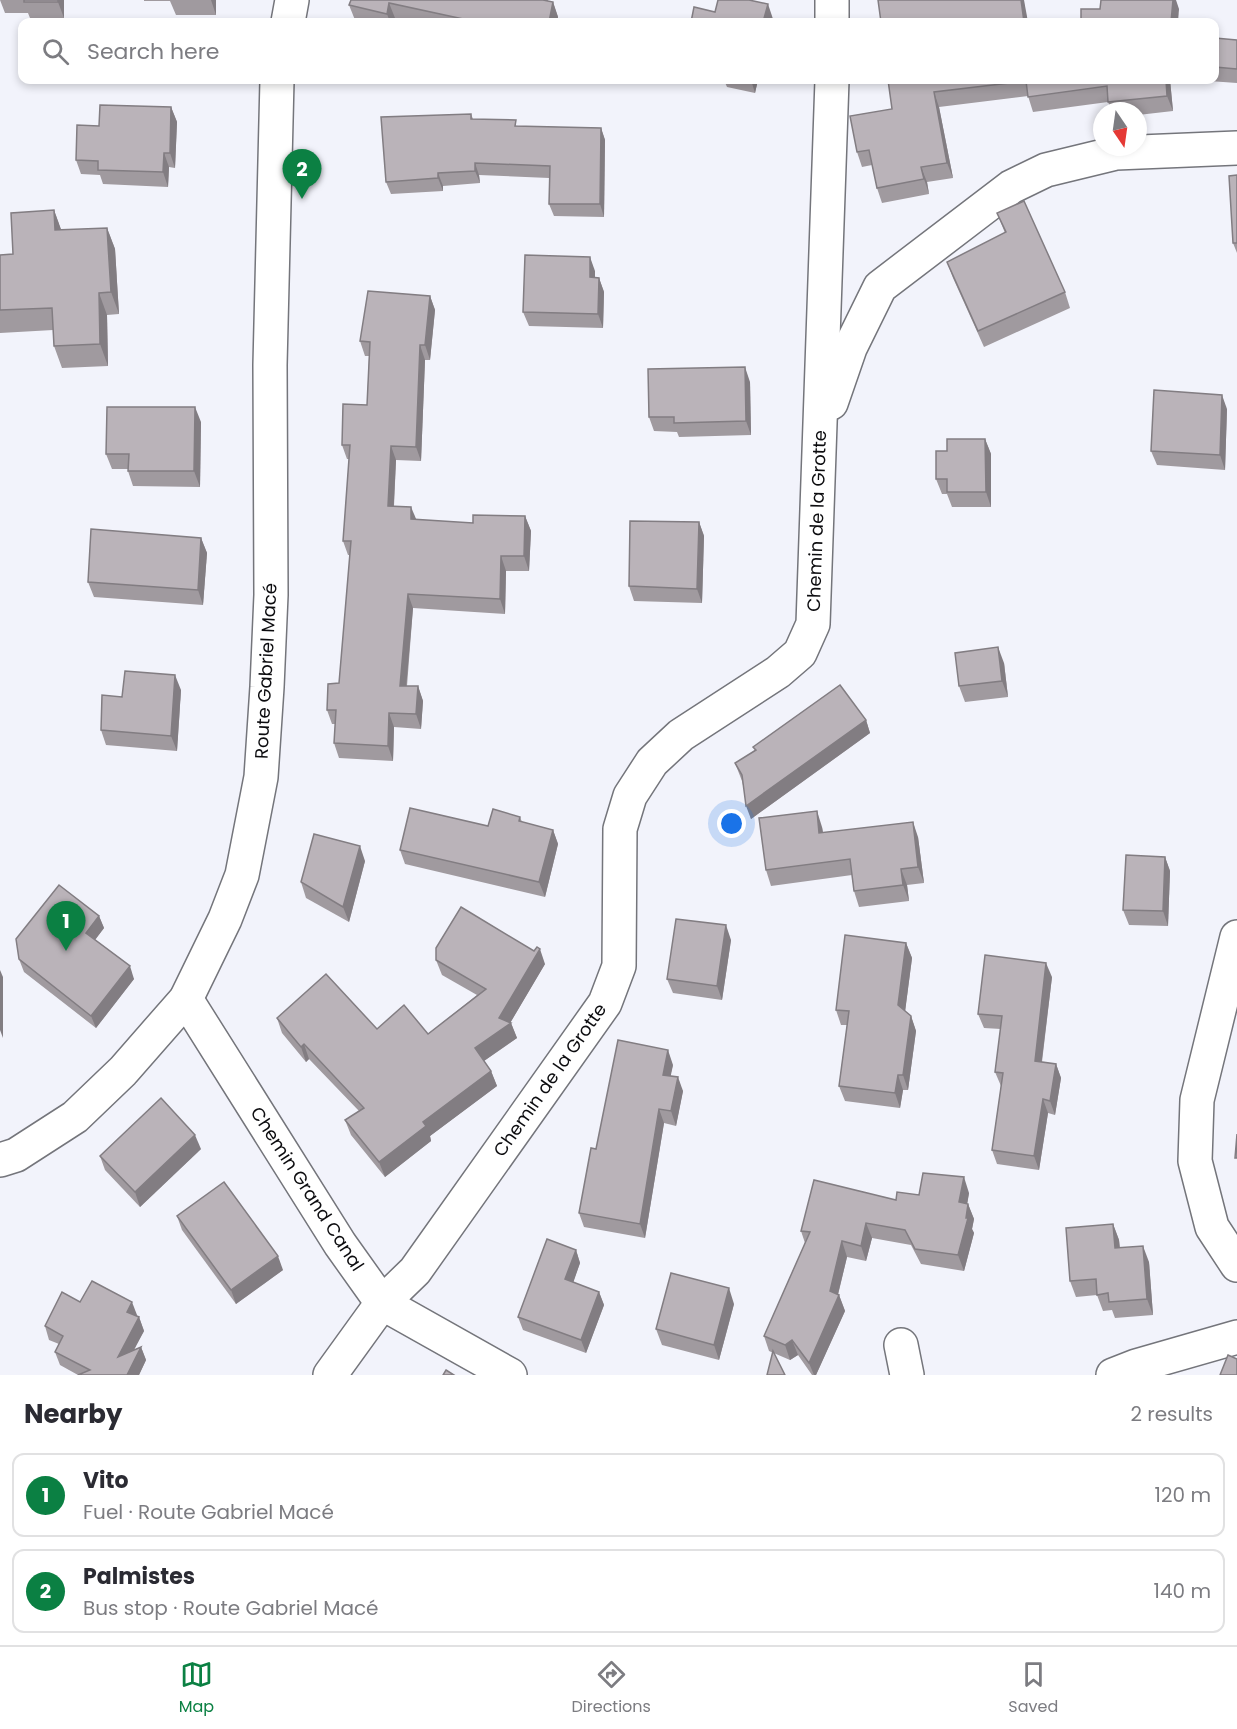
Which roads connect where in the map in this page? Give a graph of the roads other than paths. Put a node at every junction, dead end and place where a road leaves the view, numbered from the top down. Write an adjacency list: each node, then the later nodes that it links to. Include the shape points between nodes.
1 (292, 0): 3 (street)
2 (832, 0): 4 (street)
3 (289, 18)
4 (832, 18)
5 (277, 84): 10 (street, Route Gabriel Macé, via 270,365 271,595 261,777 242,875)
6 (832, 84): 8 (street, Chemin de la Grotte)
7 (1237, 147): 8 (street, via 1116,153 1046,170 1011,187 880,287 850,348)
8 (820, 433): 13 (street, Chemin de la Grotte, via 813,624 800,653 778,672 681,735 652,762 630,796 620,829 619,966 605,1003 415,1271)
9 (1237, 937): 12 (street, via 1197,1100 1195,1161 1212,1227)
10 (186, 999): 11 (street, Route Gabriel Macé, via 123,1071 75,1117 16,1155); 13 (street, Chemin Grand Canal, via 340,1244)
11 (0, 1160)
12 (1237, 1265)
13 (382, 1303): 15 (street); 16 (street)
14 (1237, 1337): 17 (street)
15 (330, 1375)
16 (510, 1375)
17 (1113, 1375)

